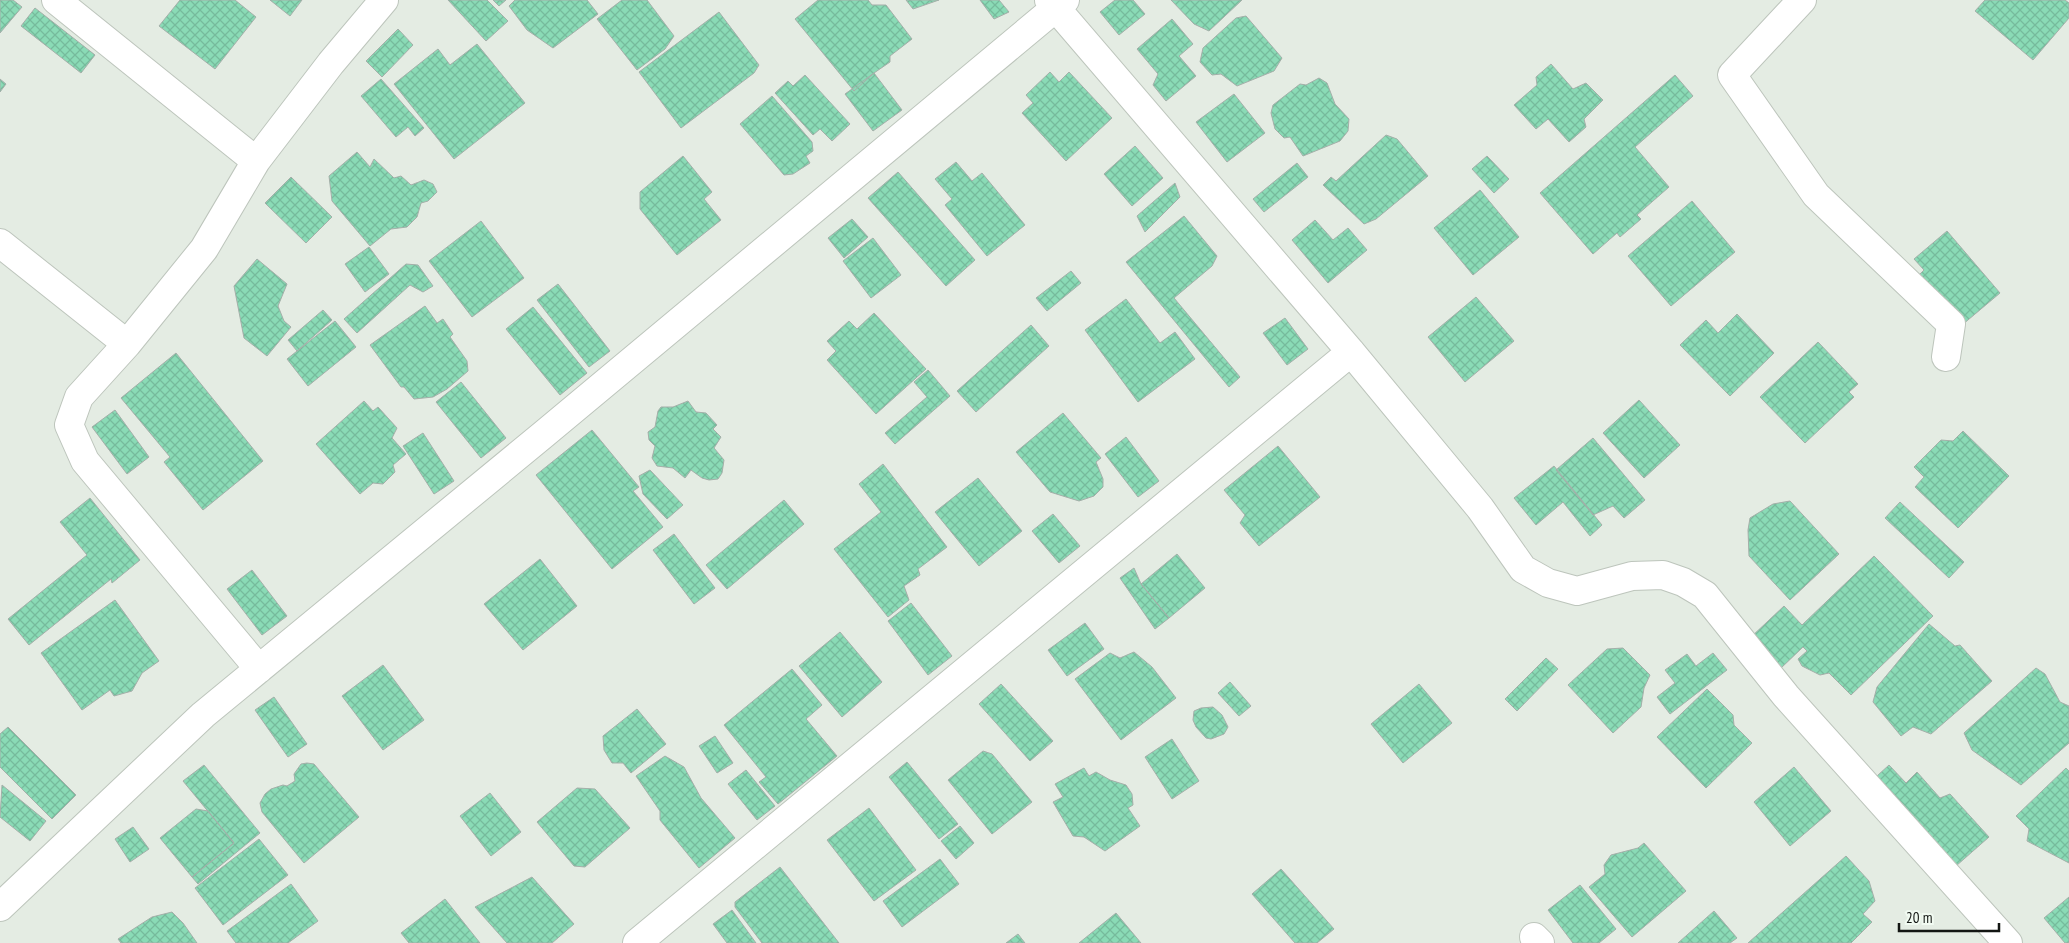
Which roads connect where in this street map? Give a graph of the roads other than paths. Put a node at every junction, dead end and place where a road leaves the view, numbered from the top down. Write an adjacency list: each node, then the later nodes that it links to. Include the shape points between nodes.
1 (56, 0): 5 (street)
2 (384, 0): 5 (street, via 331,63)
3 (1802, 0): 9 (street, via 1732,75 1816,195 1951,324)
4 (1056, 3): 8 (street); 10 (street)
5 (256, 162): 7 (street, via 204,249)
6 (0, 243): 7 (street)
7 (127, 344): 10 (street, via 79,397 69,425 84,460)
8 (1351, 352): 12 (street); 13 (street, via 1480,508 1523,569 1548,583 1577,590 1632,576 1663,575 1705,595 1786,696)
9 (1946, 357)
10 (258, 669): 11 (street, via 203,715)
11 (0, 907)
12 (637, 943)
13 (2008, 943)

